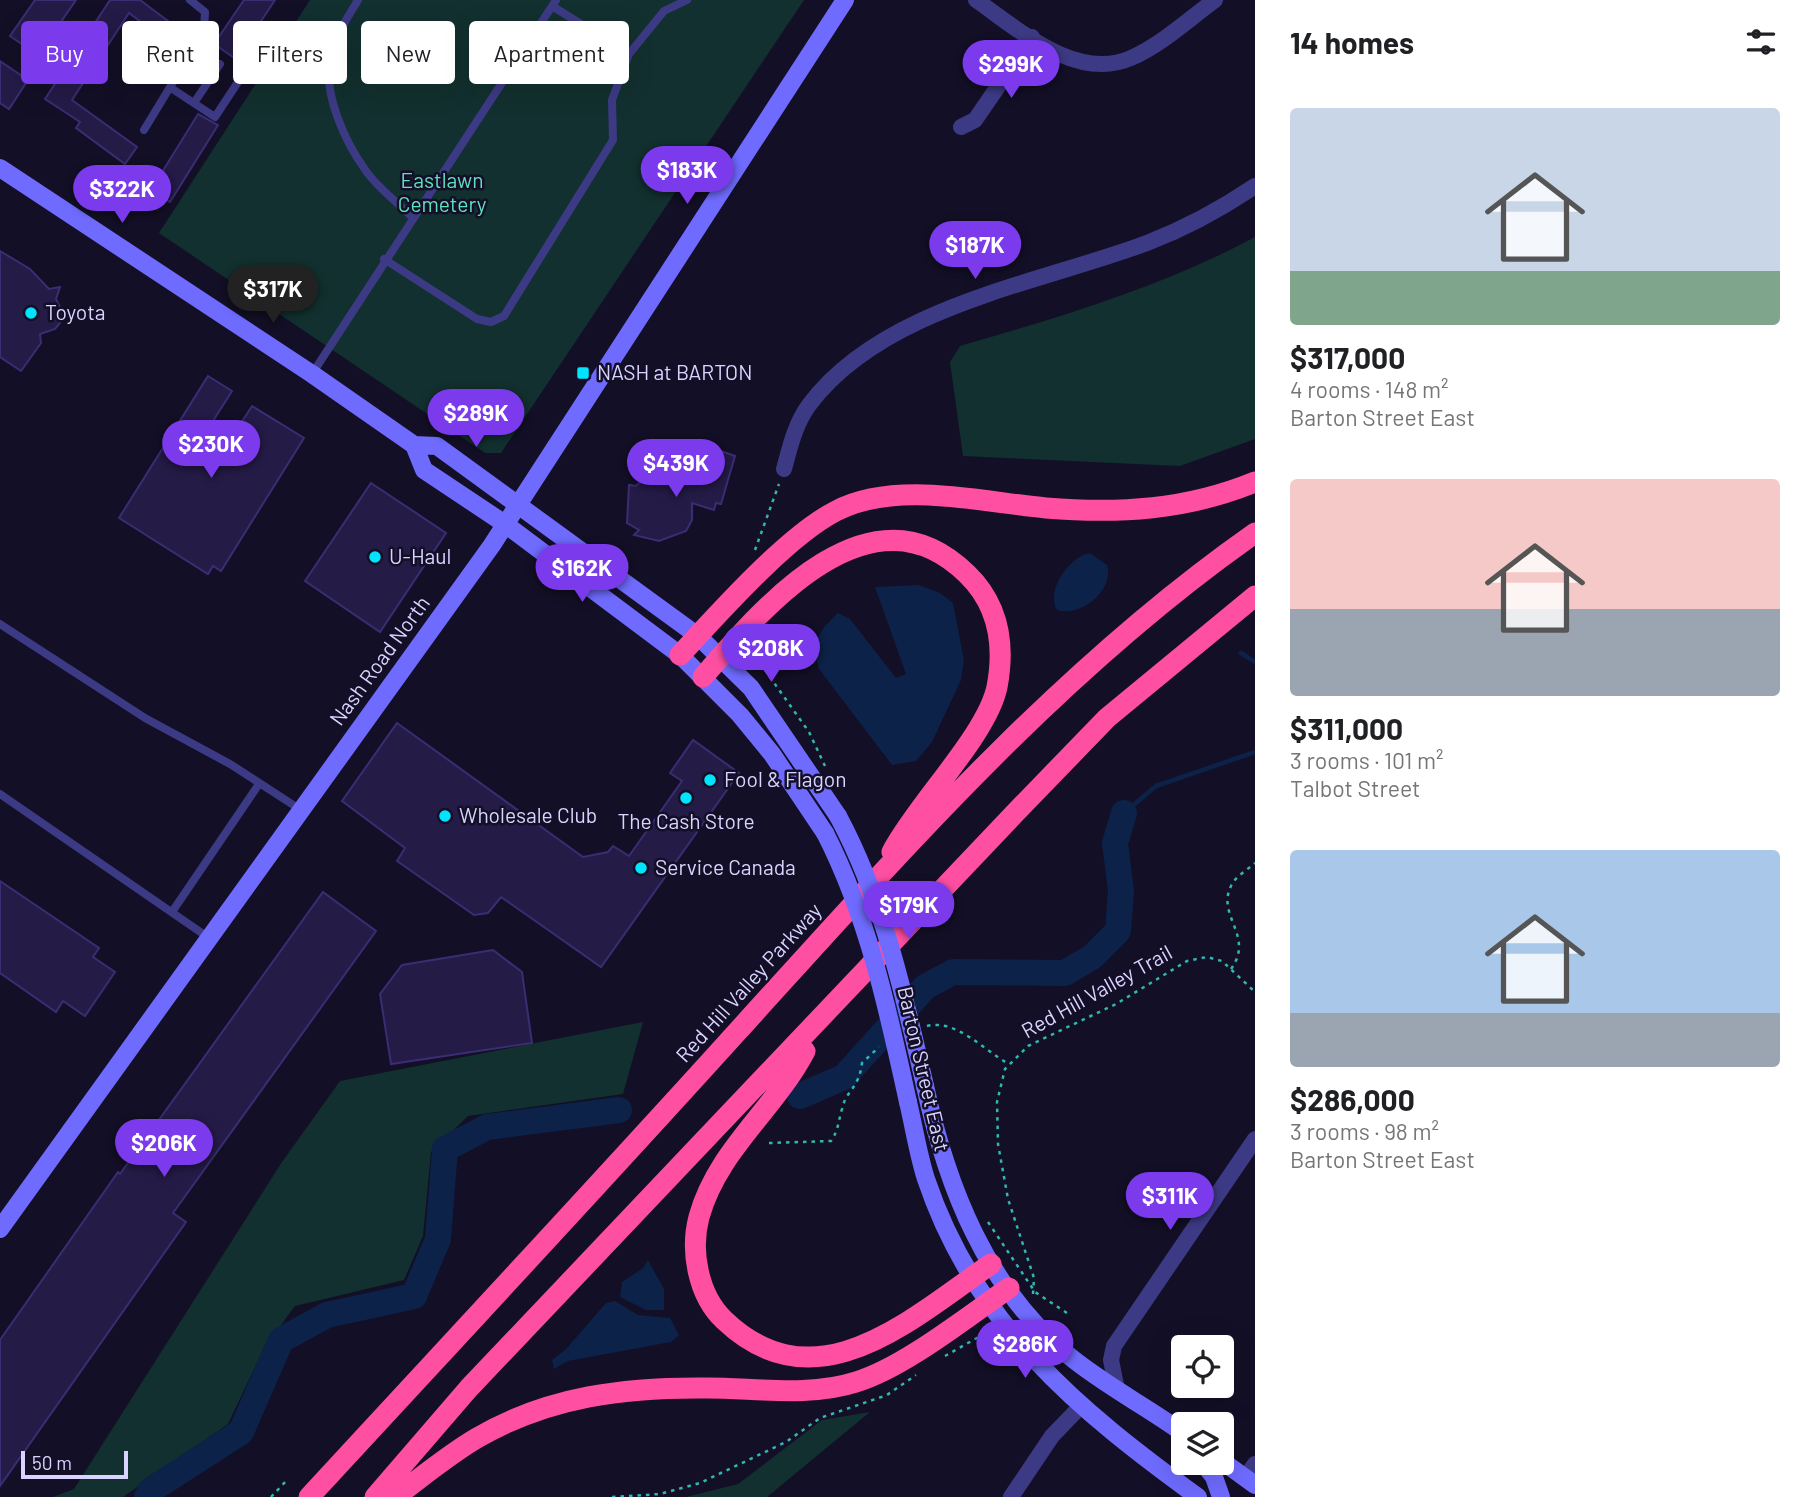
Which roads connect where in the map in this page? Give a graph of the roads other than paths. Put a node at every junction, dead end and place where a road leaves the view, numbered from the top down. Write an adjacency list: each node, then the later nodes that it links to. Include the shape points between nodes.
1 (190, 0): 14 (lane, via 203,9 206,23)
2 (358, 0): 20 (lane, via 330,59 334,110 366,171)
3 (687, 0): 10 (lane, via 664,11)
4 (845, 0): 26 (main road, Nash Road North)
5 (976, 0): 9 (street)
6 (1215, 0): 9 (street, via 1129,59 1097,64 1065,57)
7 (554, 3): 8 (lane); 20 (lane)
8 (580, 21)
9 (1031, 37): 16 (street, via 975,120)
10 (629, 54)
11 (220, 64): 15 (lane)
12 (237, 84): 15 (lane, via 215,117)
13 (618, 84): 21 (lane, via 612,100 613,139 504,316 491,323 477,318)
14 (171, 88): 15 (lane); 17 (lane)
15 (194, 103)
16 (961, 127)
17 (144, 130)
18 (0, 168): 22 (main road, Barton Street East)
19 (1255, 186): 24 (street, via 1195,223 962,304 849,361 797,423)
20 (412, 217): 21 (lane)
21 (384, 259): 22 (lane)
22 (312, 374): 23 (main road, Barton Street East)
23 (414, 445): 26 (main road, Barton Street East, via 437,446); 27 (main road, Barton Street East, via 424,470)
24 (784, 469)
25 (1255, 482): 31 (highway, via 1212,497 1144,511 1048,508 904,494 858,502 835,511 776,557)
26 (519, 503): 27 (main road, Nash Road North); 31 (main road, Barton Street East)
27 (505, 524): 32 (main road, Barton Street East); 37 (main road, Nash Road North)
28 (1255, 533): 38 (highway, Red Hill Valley Parkway, via 1213,562 1106,652 1004,746)
29 (1255, 596): 41 (highway, via 1107,719)
30 (0, 624): 35 (lane, via 145,719)
31 (698, 636): 32 (highway); 33 (main road, Barton Street East)
32 (680, 655): 34 (main road, Barton Street East)
33 (720, 657): 34 (highway); 38 (highway, via 809,571 851,547 895,541 934,551 956,563 978,584 997,621 1001,658 991,704 902,831); 44 (main road, Barton Street East, bridge, via 751,688 838,816 878,906 904,995 938,1145 960,1204)
34 (703, 677): 45 (main road, Barton Street East, bridge, via 772,754 825,834 852,892 868,938 926,1180)
35 (259, 784): 37 (lane); 39 (lane)
36 (0, 794): 39 (lane)
37 (301, 810): 40 (main road, Nash Road North)
38 (879, 876): 56 (highway, Red Hill Valley Parkway)
39 (172, 912): 40 (lane)
40 (209, 938): 43 (main road, Nash Road North)
41 (822, 1018): 45 (highway, via 801,1058 736,1144 707,1195 695,1247 710,1303 732,1328 769,1351 821,1357 866,1345); 57 (highway, via 469,1388)
42 (1255, 1139): 48 (street, via 1114,1346 1111,1360)
43 (0, 1229)
44 (991, 1264): 45 (highway); 46 (main road, Barton Street East)
45 (971, 1278): 47 (main road, Barton Street East)
46 (1009, 1288): 47 (highway); 48 (main road, Barton Street East, via 1068,1355)
47 (989, 1302): 49 (main road, Barton Street East, via 1000,1323); 58 (highway, via 858,1382 831,1388 633,1389 552,1405 477,1438)
48 (1117, 1390): 50 (main road, Barton Street East)
49 (1080, 1407): 59 (street, via 1052,1436); 60 (main road, Barton Street East)
50 (1166, 1421): 51 (main road, Barton Street East); 52 (main road)
51 (1171, 1425)
52 (1171, 1427)
53 (1234, 1467): 55 (main road)
54 (1212, 1475): 61 (main road)
55 (1252, 1476)
56 (309, 1497)
57 (374, 1497)
58 (395, 1497)
59 (1011, 1497)
60 (1198, 1497)
61 (1221, 1497)

